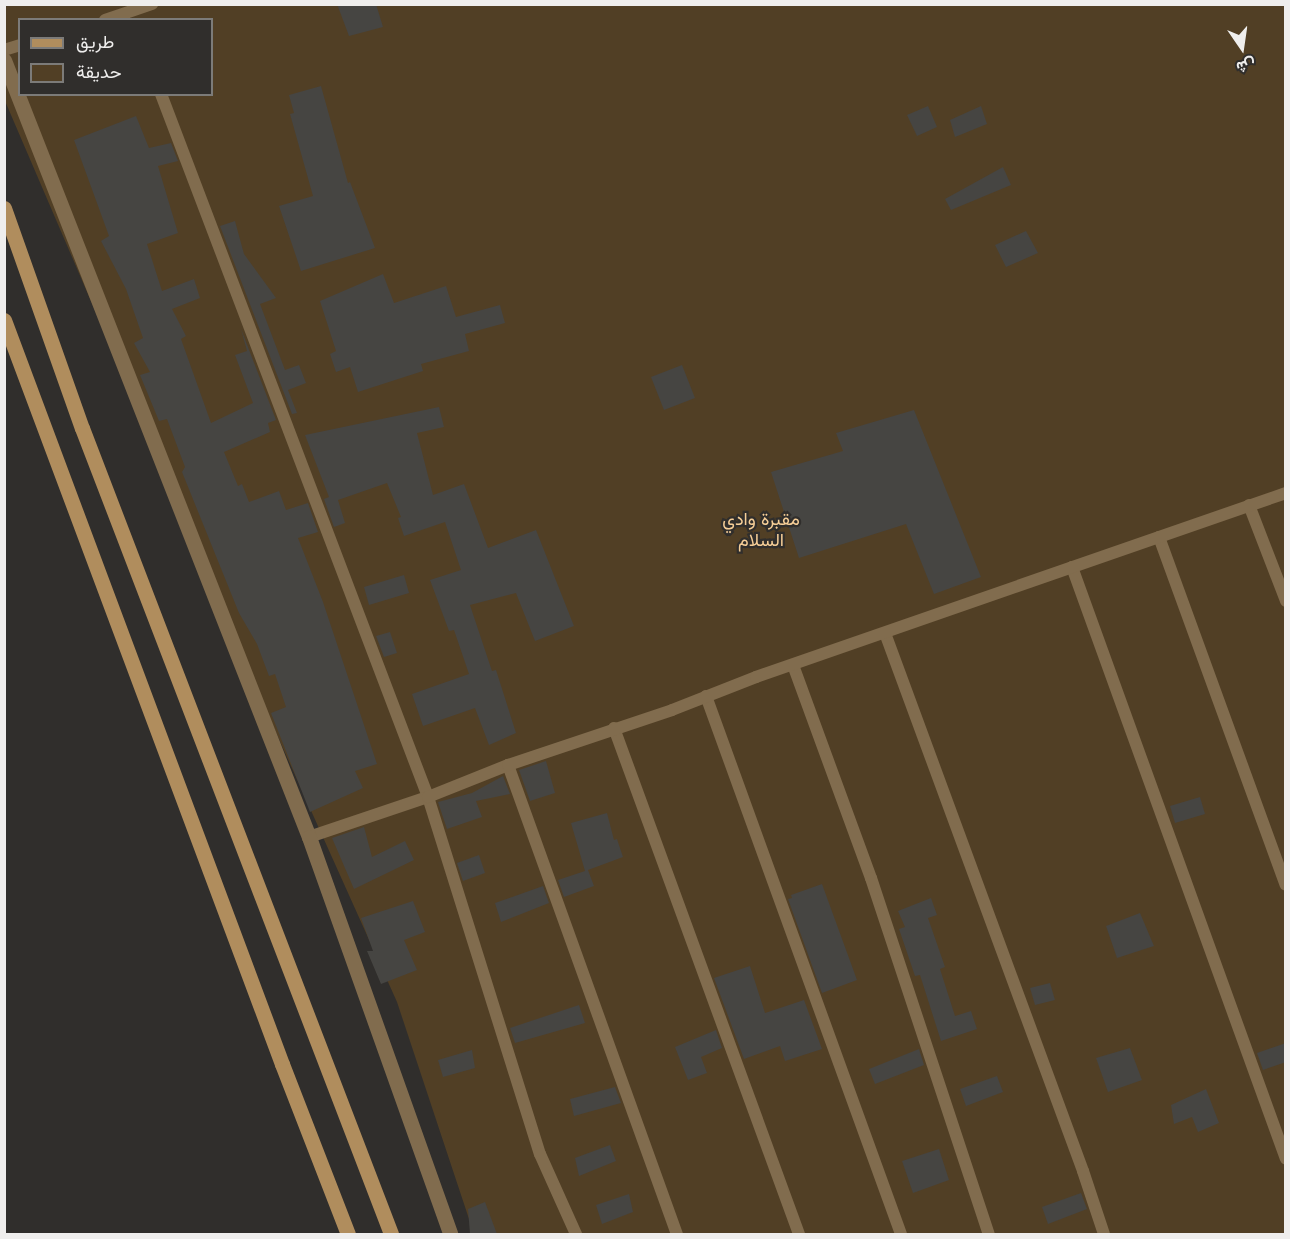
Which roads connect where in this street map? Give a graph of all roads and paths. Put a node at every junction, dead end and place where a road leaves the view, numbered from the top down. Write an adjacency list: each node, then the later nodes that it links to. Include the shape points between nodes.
1 (152, 4): 2 (lane)
2 (131, 12): 3 (lane)
3 (112, 18)
4 (4, 60): 6 (street)
5 (18, 96): 21 (street)
6 (18, 96)
7 (162, 96): 20 (lane)
8 (4, 208): 25 (main road, via 91,450)
9 (4, 320): 24 (main road)
10 (1286, 493): 11 (lane)
11 (1250, 505): 12 (lane); 14 (lane)
12 (1159, 537): 13 (lane); 22 (lane)
13 (1072, 567): 15 (lane); 23 (lane)
14 (1286, 601)
15 (885, 633): 16 (lane); 32 (lane)
16 (794, 665): 17 (lane); 31 (lane, via 871,878)
17 (706, 696): 18 (lane); 30 (lane)
18 (615, 728): 19 (lane); 29 (lane)
19 (508, 765): 20 (lane); 28 (lane)
20 (428, 797): 21 (lane); 27 (lane, via 540,1154)
21 (309, 837): 26 (street)
22 (1286, 885)
23 (1286, 1159)
24 (348, 1234)
25 (391, 1234)
26 (450, 1234)
27 (576, 1234)
28 (677, 1234)
29 (799, 1234)
30 (901, 1234)
31 (989, 1234)
32 (1104, 1234)

